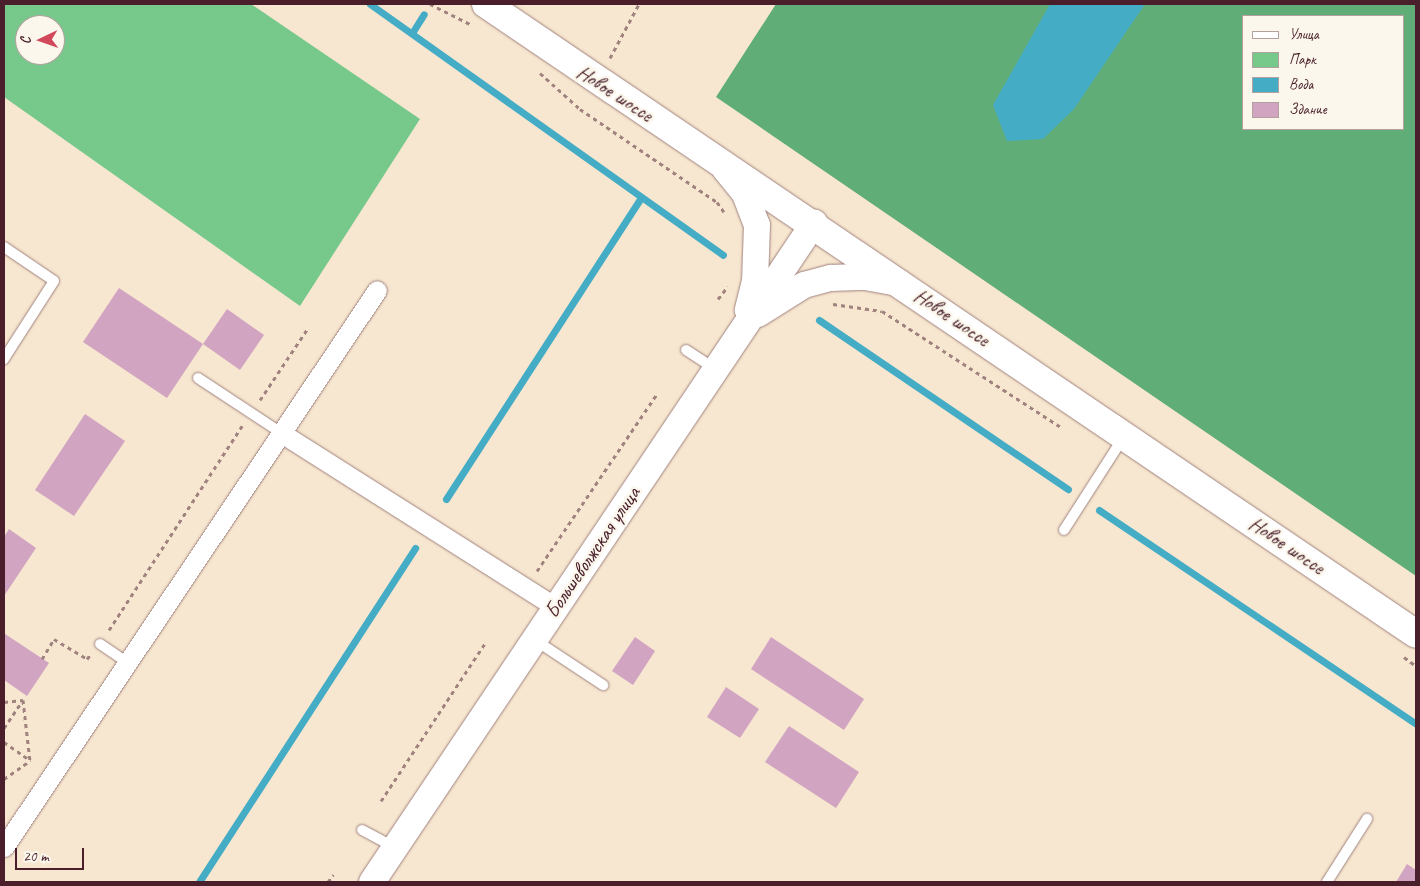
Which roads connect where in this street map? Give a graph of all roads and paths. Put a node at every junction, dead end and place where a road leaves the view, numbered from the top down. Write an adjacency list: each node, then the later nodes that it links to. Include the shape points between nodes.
1 (430, 4): 3 (path)
2 (639, 4): 5 (path)
3 (480, 15): 5 (main road, Новое шоссе)
4 (537, 70): 7 (path, via 580,109 717,202)
5 (597, 83): 6 (main road, Новое шоссе)
6 (716, 159): 8 (main road, Новое шоссе); 14 (main road, via 745,194 757,224 755,281)
7 (728, 217)
8 (814, 223): 11 (main road, Новое шоссе); 14 (main road, Большеволжская улица)
9 (4, 247): 17 (lane, via 54,281)
10 (731, 282): 13 (path)
11 (902, 283): 14 (main road, via 865,277 804,285 781,297); 23 (main road, Новое шоссе)
12 (377, 290): 22 (street)
13 (718, 299)
14 (742, 327): 18 (main road, Большеволжская улица)
15 (308, 328): 21 (path)
16 (686, 350): 18 (lane)
17 (4, 359)
18 (715, 369): 26 (main road, Большеволжская улица)
19 (198, 378): 21 (lane)
20 (657, 394): 25 (path)
21 (251, 412): 22 (lane); 30 (path)
22 (283, 434): 26 (street); 32 (street)
23 (1124, 435): 24 (lane); 27 (main road, Новое шоссе)
24 (1064, 530)
25 (537, 571)
26 (556, 608): 28 (main road, Большеволжская улица)
27 (1416, 634)
28 (534, 639): 33 (lane); 44 (main road, Большеволжская улица)
29 (486, 642): 40 (path)
30 (100, 644): 31 (path, via 87,659 54,639); 32 (lane)
31 (42, 658)
32 (128, 663): 43 (street)
33 (603, 685)
34 (23, 700): 35 (path); 36 (path); 38 (path)
35 (4, 702)
36 (4, 728)
37 (4, 742): 38 (path)
38 (30, 761): 39 (path)
39 (4, 779)
40 (382, 801)
41 (1367, 819): 48 (lane)
42 (362, 830): 44 (lane)
43 (7, 835)
44 (395, 848): 47 (main road, Большеволжская улица)
45 (333, 875): 46 (path)
46 (328, 882)
47 (372, 882)
48 (1327, 882)

